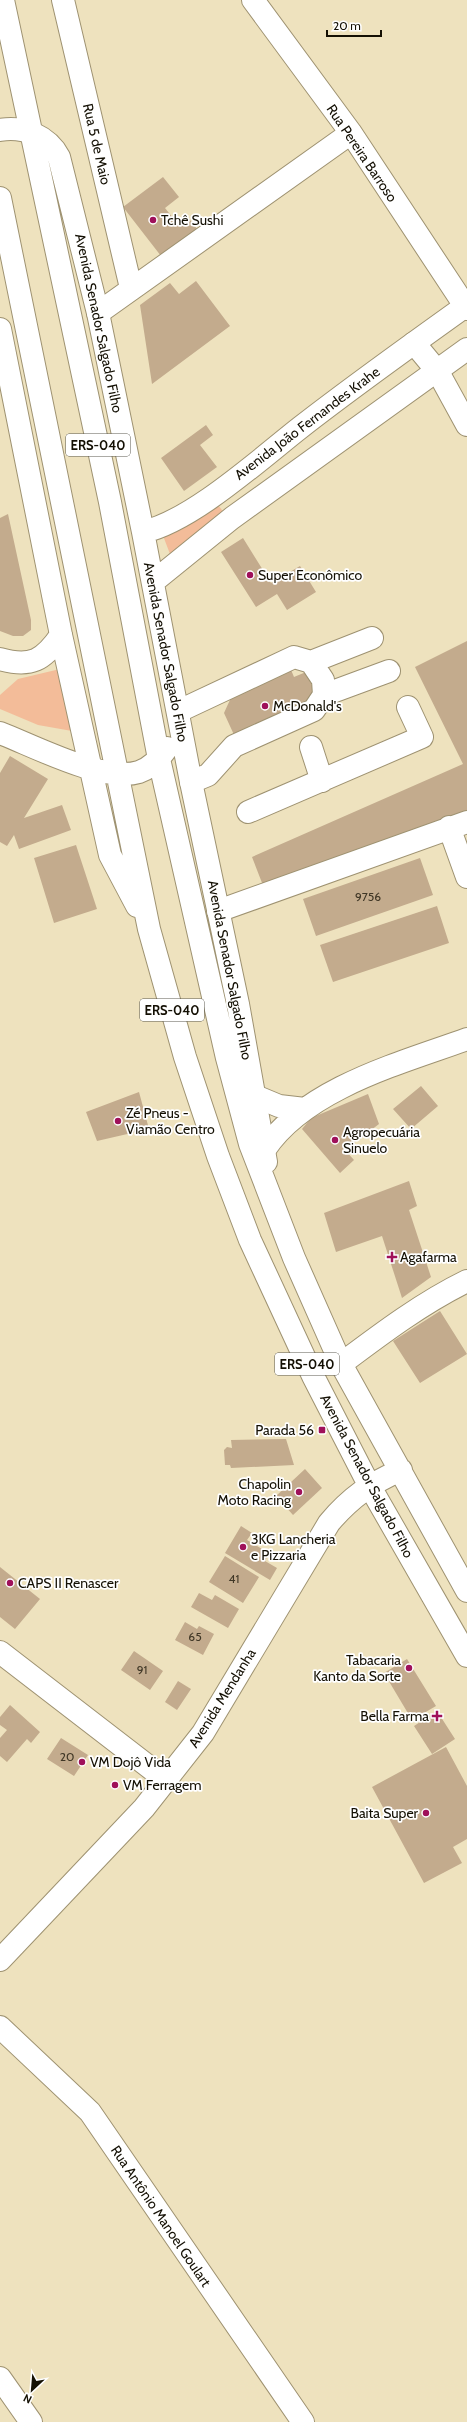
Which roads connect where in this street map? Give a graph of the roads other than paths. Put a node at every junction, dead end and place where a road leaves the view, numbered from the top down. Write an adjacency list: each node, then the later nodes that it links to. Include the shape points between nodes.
1 (3, 0): 5 (main road, Avenida Senador Salgado Filho / ERS-040)
2 (63, 0): 8 (main road, Rua 5 de Maio)
3 (253, 0): 6 (main road, Rua Pereira Barroso)
4 (0, 130): 5 (main road, via 8,128)
5 (30, 132): 10 (main road, Avenida Senador Salgado Filho, via 47,140 59,157); 32 (main road, Avenida Senador Salgado Filho / ERS-040, via 57,246 110,502)
6 (351, 133): 8 (main road); 9 (main road, Rua Pereira Barroso)
7 (0, 198): 34 (main road, Avenida Senador Salgado Filho / ERS-040)
8 (132, 288): 10 (main road)
9 (466, 307): 12 (main road, Avenida João Fernandes Krahe)
10 (98, 313): 19 (main road, Avenida Senador Salgado Filho)
11 (0, 330): 15 (main road, Avenida Senador Salgado Filho)
12 (414, 343): 14 (main road); 17 (main road, Avenida João Fernandes Krahe)
13 (467, 349): 14 (main road)
14 (438, 372): 16 (main road); 18 (main road)
15 (5, 382): 21 (main road, Avenida Senador Salgado Filho)
16 (467, 425)
17 (214, 494): 18 (main road); 19 (main road, Avenida João Fernandes Krahe, via 173,522)
18 (232, 518): 20 (main road)
19 (143, 532): 20 (main road, Avenida Senador Salgado Filho)
20 (153, 582): 28 (main road, Avenida Senador Salgado Filho)
21 (61, 635): 23 (main road, via 53,647 38,660 13,663); 33 (main road, Avenida Senador Salgado Filho)
22 (372, 638): 24 (main road)
23 (0, 659)
24 (311, 662): 26 (main road, via 323,680); 28 (main road, via 294,657)
25 (389, 671): 26 (main road)
26 (324, 695): 36 (main road, via 314,710 234,746 208,775)
27 (408, 707): 35 (main road, via 422,737)
28 (179, 715): 32 (main road, via 174,737); 36 (main road, Avenida Senador Salgado Filho)
29 (0, 733): 31 (main road)
30 (311, 747): 35 (main road)
31 (58, 756): 33 (main road); 37 (main road, via 80,778)
32 (159, 759): 34 (main road, via 140,772); 47 (main road, Avenida Senador Salgado Filho / ERS-040, via 227,1058 250,1144)
33 (92, 770): 34 (main road); 37 (main road, Avenida Senador Salgado Filho)
34 (117, 773): 42 (main road, Avenida Senador Salgado Filho / ERS-040)
35 (322, 781): 38 (main road)
36 (191, 782): 41 (main road, Avenida Senador Salgado Filho)
37 (99, 803): 42 (main road, Avenida Senador Salgado Filho, via 110,855)
38 (248, 812)
39 (458, 824): 40 (main road); 41 (main road)
40 (467, 877)
41 (218, 911): 44 (main road, Avenida Senador Salgado Filho)
42 (149, 929): 51 (main road, Avenida Senador Salgado Filho / ERS-040, via 185,1057 218,1156 250,1240 313,1376)
43 (467, 1039): 45 (main road, via 366,1075)
44 (256, 1096): 45 (main road, via 279,1106); 46 (main road, Avenida Senador Salgado Filho)
45 (305, 1109): 46 (main road, via 282,1127)
46 (266, 1149): 47 (main road, Avenida Senador Salgado Filho)
47 (268, 1189): 49 (main road, Avenida Senador Salgado Filho / ERS-040, via 294,1258)
48 (467, 1281): 49 (main road, via 384,1331)
49 (341, 1364): 50 (main road, Avenida Senador Salgado Filho / ERS-040)
50 (402, 1470): 51 (main road, Avenida Mendanha); 52 (main road, Avenida Senador Salgado Filho / ERS-040)
51 (369, 1485): 54 (main road, Avenida Senador Salgado Filho / ERS-040); 55 (main road, Avenida Mendanha, via 346,1502 329,1523 203,1733)
52 (467, 1591)
53 (0, 1652): 55 (main road)
54 (467, 1656)
55 (166, 1780): 56 (main road, Avenida Mendanha, via 144,1808)
56 (0, 1960)
57 (0, 2028): 60 (main road, Rua Antônio Manoel Goulart, via 90,2112)
58 (0, 2378): 59 (main road)
59 (31, 2422)
60 (303, 2422)

